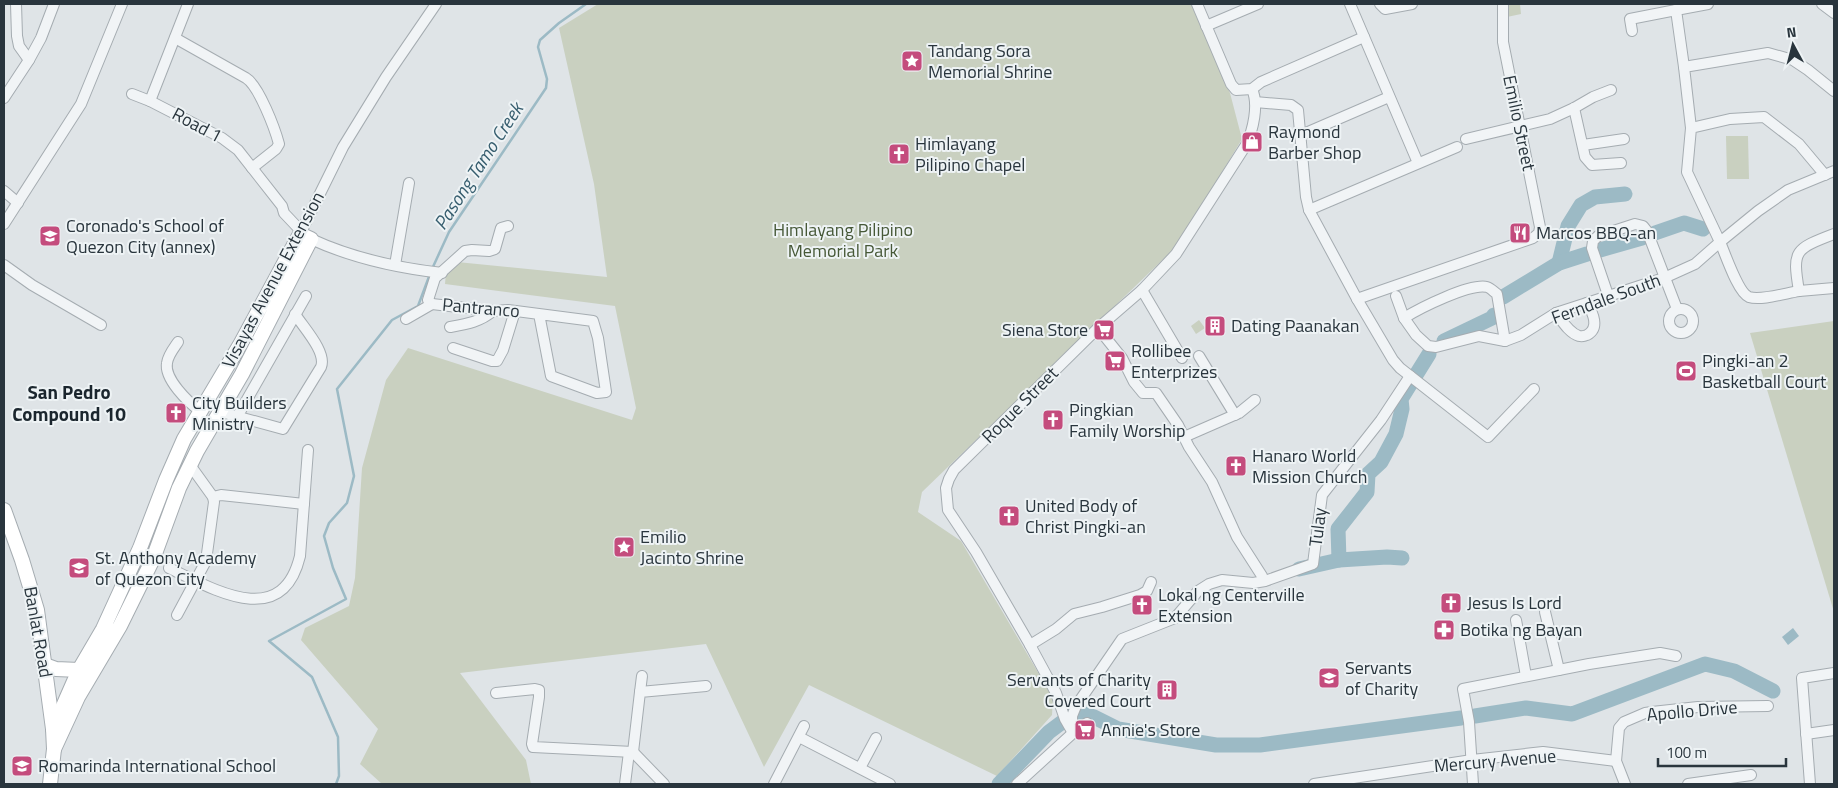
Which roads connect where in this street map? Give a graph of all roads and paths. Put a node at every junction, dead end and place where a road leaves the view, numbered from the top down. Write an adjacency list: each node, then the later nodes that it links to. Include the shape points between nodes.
1 (16, 4): 20 (street, via 17,36)
2 (54, 4): 20 (street)
3 (122, 4): 44 (street, via 81,104)
4 (188, 4): 19 (street)
5 (436, 4): 48 (street, Visayas Avenue Extension, via 343,147)
6 (1197, 4): 16 (street)
7 (1258, 4): 16 (street)
8 (1350, 4): 18 (street)
9 (1412, 4): 13 (street)
10 (1503, 4): 31 (street, Emilio Street, via 1502,42)
11 (1708, 4): 14 (street)
12 (1822, 4): 15 (street)
13 (1381, 6)
14 (1676, 10): 17 (street, via 1630,19); 21 (street)
15 (1834, 13)
16 (1206, 26): 22 (street, via 1232,87)
17 (1632, 31)
18 (1364, 37): 22 (street, via 1261,82); 27 (street)
19 (174, 38): 28 (street); 40 (street, via 253,84 279,144)
20 (29, 60): 26 (street)
21 (1684, 66): 24 (street, via 1768,53 1793,60); 32 (street)
22 (1252, 89): 29 (street, Roque Street)
23 (1611, 90): 30 (street)
24 (1834, 92)
25 (132, 94): 28 (street, Road 1)
26 (4, 98)
27 (1390, 98): 33 (street); 38 (street)
28 (150, 101): 40 (street, Road 1, via 228,142)
29 (1255, 102): 33 (street, via 1297,108); 56 (street, Roque Street, via 1246,145 1184,243)
30 (1574, 108): 31 (street, via 1550,119); 36 (street)
31 (1519, 126): 34 (street); 61 (street, Emilio Street, via 1539,233 1533,238)
32 (1691, 128): 41 (street, via 1730,119 1764,117); 50 (street, via 1686,172)
33 (1301, 135): 45 (street)
34 (1466, 139)
35 (1624, 140): 36 (street)
36 (1583, 145): 39 (street, via 1586,158 1592,165)
37 (1457, 147): 38 (street)
38 (1418, 163): 45 (street)
39 (1622, 163)
40 (252, 168): 48 (street, Road 1, via 284,213)
41 (1829, 173): 50 (street, Ferndale South, via 1788,190)
42 (409, 183): 52 (street)
43 (4, 191): 44 (street)
44 (18, 203): 46 (street)
45 (1309, 210): 61 (street)
46 (4, 224)
47 (508, 226): 53 (street, Pantranco, via 501,228 495,249 465,251)
48 (305, 232): 52 (street, via 333,250); 80 (street, Visayas Avenue Extension); 81 (street, Visayas Avenue Extension)
49 (1834, 234): 57 (street, via 1797,254)
50 (1720, 242): 54 (street, Ferndale South, via 1695,264); 57 (street, via 1738,284 1747,296 1760,298)
51 (4, 265): 72 (street)
52 (395, 265): 53 (street)
53 (433, 272): 63 (street, Pantranco, via 435,278 428,300)
54 (1664, 278): 58 (street, Ferndale South); 58 (street, via 1646,230 1635,224 1598,236 1593,241 1592,248); 65 (street)
55 (1834, 288): 57 (street)
56 (1142, 290): 74 (street, Roque Street); 79 (street)
57 (1799, 291)
58 (1608, 295): 62 (street, Ferndale South)
59 (306, 296): 68 (street)
60 (1396, 296): 70 (street)
61 (1357, 299): 82 (street, via 1393,360)
62 (1587, 303): 67 (street, Ferndale South); 67 (street, via 1594,313 1594,329 1582,337 1567,328)
63 (432, 304): 66 (street, Pantranco); 71 (street)
64 (515, 310): 66 (street, Pantranco); 69 (street, Pantranco); 77 (street, via 497,361)
65 (1677, 310)
66 (493, 311): 73 (street, via 474,323)
67 (1556, 313): 75 (street, Ferndale South, via 1521,336)
68 (295, 314): 88 (street); 88 (street, via 319,349 323,359 321,367 284,429)
69 (539, 314): 69 (street, Pantranco, via 593,321 606,392 597,393 551,376)
70 (1404, 318): 75 (street, via 1428,346 1436,347 1479,336); 75 (street, via 1427,304 1478,287 1489,288 1497,294)
71 (406, 319)
72 (101, 325)
73 (450, 327)
74 (1098, 328): 89 (street, via 1122,358 1134,382 1143,393 1156,394); 102 (street, Roque Street, via 954,470 946,488 948,510)
75 (1505, 341)
76 (178, 342): 85 (street, via 167,361 167,368 181,394)
77 (453, 348)
78 (1199, 356): 87 (street)
79 (1182, 358)
80 (228, 365): 81 (street); 85 (street, Visayas Avenue Extension)
81 (242, 374): 86 (street, Visayas Avenue Extension)
82 (1410, 376): 83 (street, via 1488,437); 116 (street, Tulay, via 1381,420 1322,495 1313,564 1265,581 1222,580 1209,584 1198,591 1175,618 1122,639 1076,706)
83 (1534, 389)
84 (1255, 400): 87 (street)
85 (200, 411): 105 (street, Visayas Avenue Extension, via 169,472 140,548 103,629)
86 (221, 412): 88 (street); 91 (street, Visayas Avenue Extension)
87 (1235, 415): 89 (street)
88 (237, 417)
89 (1184, 437): 96 (street)
90 (308, 450): 93 (street)
91 (190, 465): 92 (street); 122 (street, Visayas Avenue Extension, via 149,567 120,626 78,697)
92 (213, 497): 93 (street, via 222,495); 97 (street, via 208,554)
93 (304, 504): 97 (street, via 296,572 279,592 252,600 227,595)
94 (4, 510): 104 (street, Banlat Road, via 33,594)
95 (169, 568): 97 (street)
96 (1262, 576)
97 (195, 581): 100 (street)
98 (1150, 582): 102 (street, via 1147,591 1140,595 1074,614)
99 (1546, 612): 106 (street)
100 (177, 616)
101 (1516, 620): 109 (street)
102 (1030, 645): 116 (street, Roque Street, via 1056,693)
103 (1676, 656): 106 (street, via 1660,653)
104 (45, 665): 105 (street, via 68,671); 117 (street, Banlat Road)
105 (79, 670): 117 (street, Visayas Avenue Extension)
106 (1559, 670): 109 (street)
107 (1834, 673): 119 (street, via 1802,678)
108 (642, 676): 111 (street)
109 (1526, 676): 124 (street, via 1463,689)
110 (706, 686): 111 (street)
111 (640, 692): 123 (street)
112 (496, 693): 123 (street, via 539,690 533,747)
113 (1768, 706): 125 (street, Apollo Drive, via 1698,707 1645,713 1624,722 1619,728)
114 (1087, 723): 116 (street)
115 (804, 726): 120 (street)
116 (1069, 726): 133 (street)
117 (53, 729): 122 (street, Banlat Road)
118 (1834, 730): 119 (street)
119 (1806, 734): 138 (street)
120 (799, 737): 126 (street); 131 (street)
121 (876, 738): 126 (street)
122 (54, 749): 128 (street)
123 (631, 752): 129 (street); 130 (street)
124 (1472, 760): 125 (street, Mercury Avenue, via 1543,752); 134 (street, Mercury Avenue); 135 (street)
125 (1616, 761): 136 (street, Apollo Drive)
126 (860, 768): 132 (street)
127 (1751, 775): 137 (street)
128 (50, 784)
129 (625, 784)
130 (664, 784)
131 (774, 784)
132 (890, 784)
133 (1017, 784)
134 (1314, 784)
135 (1473, 784)
136 (1625, 784)
137 (1688, 784)
138 (1810, 784)

